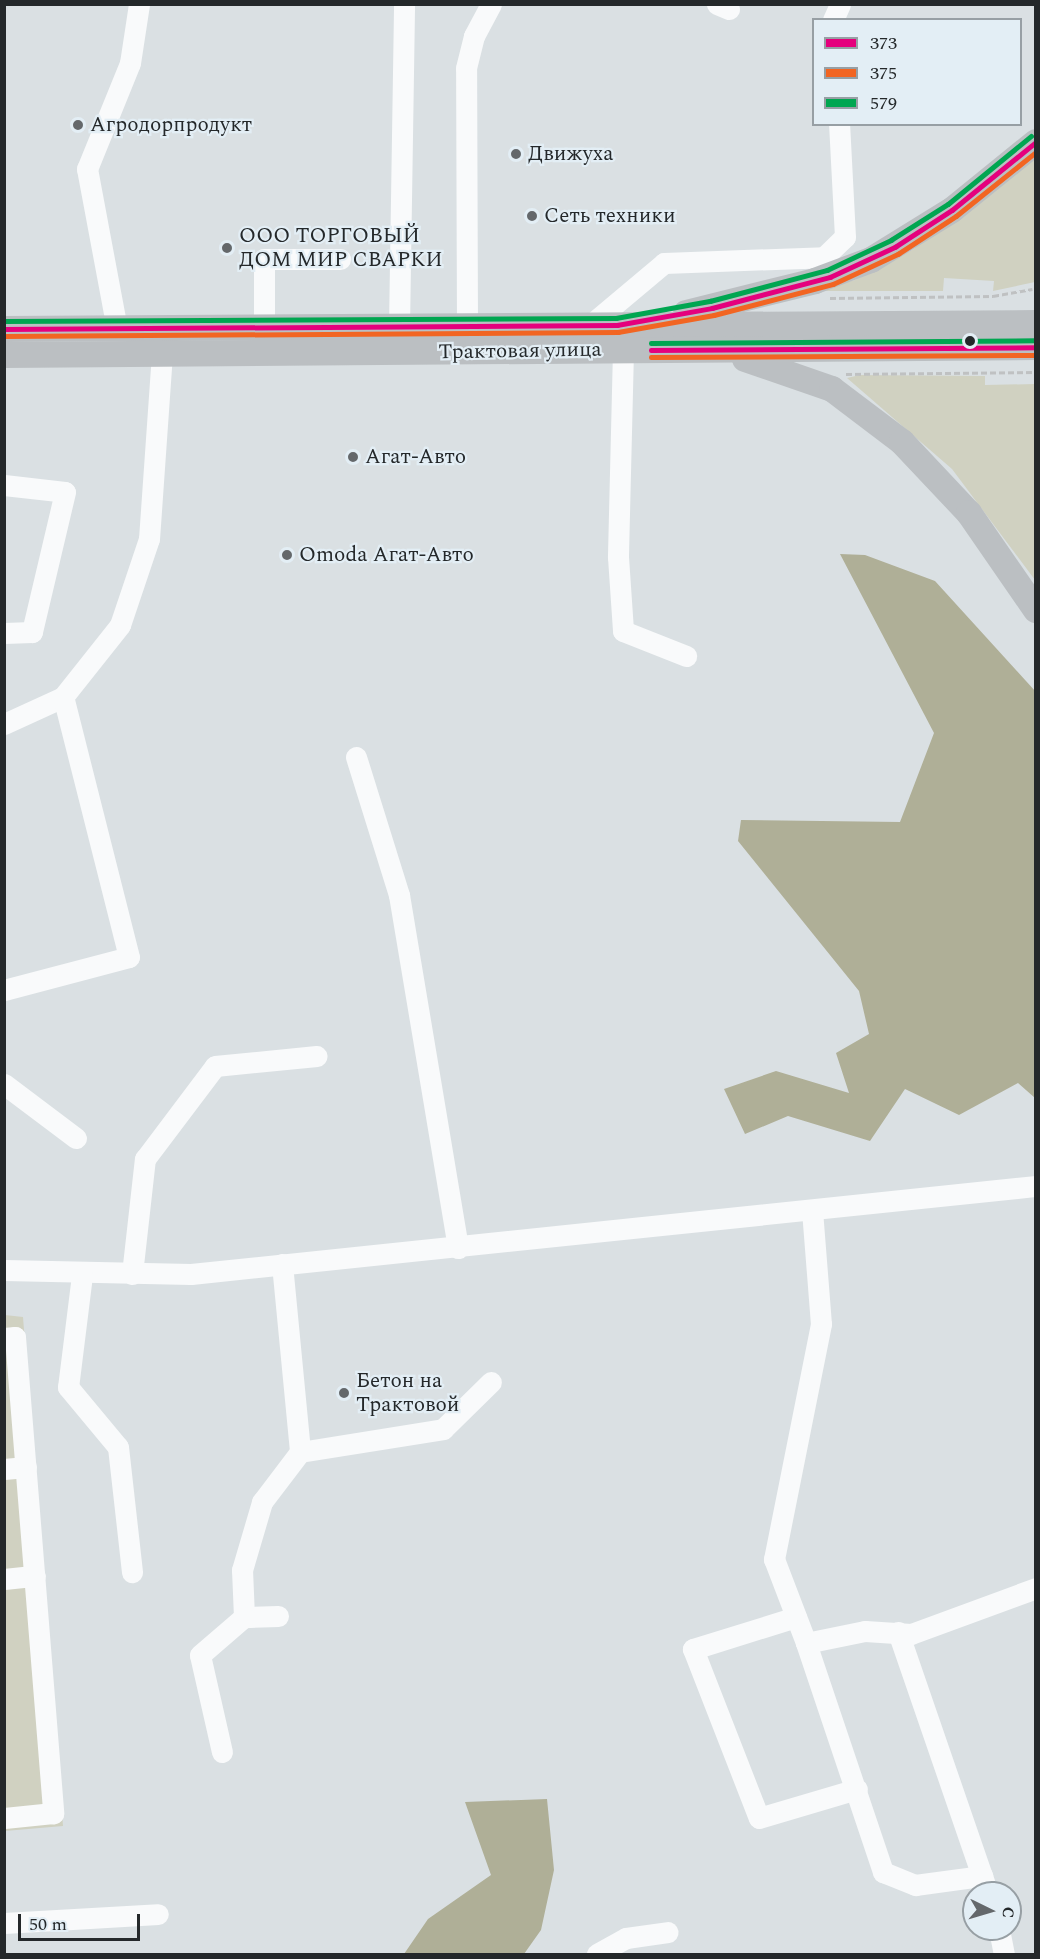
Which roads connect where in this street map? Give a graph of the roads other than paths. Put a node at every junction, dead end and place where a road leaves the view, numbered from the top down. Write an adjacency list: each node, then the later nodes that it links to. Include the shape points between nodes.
1 (139, 4): 16 (lane, via 130,63 87,169)
2 (404, 4): 13 (lane)
3 (491, 4): 11 (lane, via 474,36 465,68)
4 (840, 4): 5 (lane)
5 (834, 18)
6 (839, 126): 12 (lane, via 845,237 824,257 664,263)
7 (1035, 142): 10 (main road, via 921,232 847,271 712,308)
8 (340, 259): 15 (lane, via 264,259)
9 (1035, 323): 10 (main road, Трактовая улица)
10 (616, 325): 12 (main road, Трактовая улица)
11 (467, 326): 12 (main road, Трактовая улица); 13 (main road, Трактовая улица)
12 (589, 326)
13 (399, 327): 15 (main road, Трактовая улица)
14 (4, 328): 16 (main road, Трактовая улица)
15 (264, 328): 16 (main road, Трактовая улица)
16 (117, 329)
17 (1035, 347): 19 (main road, Трактовая улица)
18 (623, 350): 19 (main road, Трактовая улица); 20 (main road, Трактовая улица); 25 (lane, via 618,557 623,631)
19 (685, 350): 23 (main road, via 782,368 850,400 938,477)
20 (162, 354): 21 (main road, Трактовая улица); 26 (lane, via 149,539 137,583 120,624)
21 (4, 355)
22 (4, 485): 24 (lane, via 65,492 32,632)
23 (1035, 610)
24 (4, 633)
25 (686, 656)
26 (63, 697): 27 (lane); 29 (lane, via 129,957)
27 (4, 724)
28 (356, 757): 35 (lane, via 399,895)
29 (4, 990)
30 (317, 1056): 38 (lane, via 215,1066 145,1159)
31 (4, 1084): 32 (lane)
32 (76, 1138)
33 (1035, 1186): 34 (lane)
34 (812, 1210): 35 (lane); 51 (lane, via 821,1324 774,1559)
35 (458, 1248): 36 (lane)
36 (282, 1264): 38 (lane); 42 (lane)
37 (4, 1270): 39 (lane)
38 (132, 1274): 39 (lane)
39 (82, 1275): 45 (lane, via 68,1387 118,1447)
40 (4, 1338): 43 (lane, via 15,1337)
41 (491, 1382): 42 (lane, via 443,1429)
42 (300, 1452): 50 (lane, via 262,1502 242,1570)
43 (26, 1467): 44 (lane); 46 (lane)
44 (4, 1469)
45 (132, 1572)
46 (35, 1576): 47 (lane); 56 (lane, via 53,1813)
47 (4, 1579)
48 (1035, 1588): 52 (lane, via 911,1634)
49 (278, 1616): 50 (lane)
50 (244, 1617): 54 (lane, via 200,1655)
51 (796, 1617): 53 (lane); 55 (lane, via 693,1649 759,1818)
52 (898, 1632): 53 (lane, via 865,1630); 57 (lane)
53 (806, 1643): 55 (lane)
54 (222, 1752)
55 (857, 1790): 58 (lane, via 883,1872 915,1885)
56 (4, 1818)
57 (984, 1881)
58 (962, 1885)
59 (158, 1914): 60 (lane)
60 (4, 1923)
61 (668, 1932): 62 (lane, via 626,1938)
62 (597, 1954)

